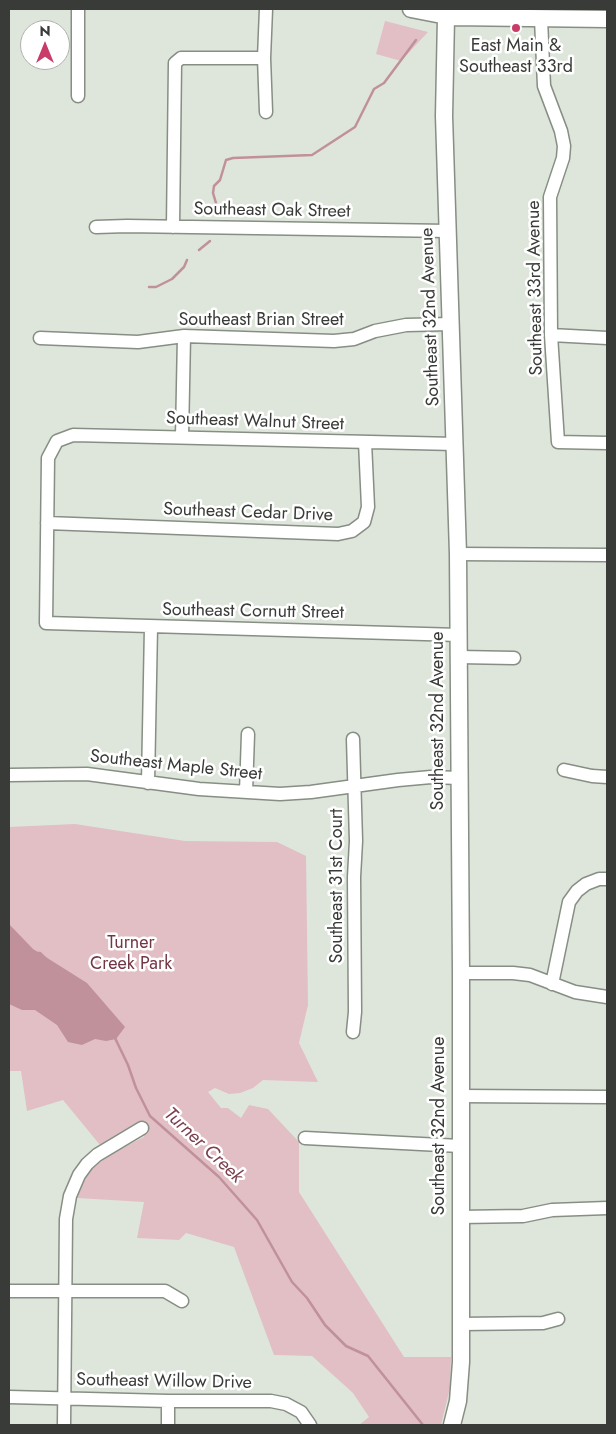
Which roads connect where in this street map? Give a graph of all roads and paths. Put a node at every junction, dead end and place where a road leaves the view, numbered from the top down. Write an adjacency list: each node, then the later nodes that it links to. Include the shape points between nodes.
1 (78, 9): 8 (street)
2 (266, 9): 7 (street)
3 (411, 9): 4 (main road)
4 (447, 13): 5 (main road); 12 (main road, Southeast 32nd Avenue, via 444,116)
5 (541, 19): 6 (main road); 15 (street, Southeast 33rd Avenue, via 544,86 564,146 550,197)
6 (607, 19)
7 (264, 58): 9 (street); 11 (street, via 181,58 175,63)
8 (78, 96)
9 (266, 112)
10 (96, 227): 11 (street, Southeast Oak Street)
11 (173, 227): 12 (street, Southeast Oak Street)
12 (448, 231): 13 (main road, Southeast 32nd Avenue)
13 (451, 324): 14 (street, Southeast Brian Street, via 406,324 354,339 334,341); 21 (main road, Southeast 32nd Avenue)
14 (184, 336): 16 (street, Southeast Brian Street, via 138,342); 18 (street)
15 (551, 336): 17 (street); 20 (street, Southeast 33rd Avenue, via 558,442)
16 (40, 338)
17 (607, 338)
18 (182, 437): 19 (street, Southeast Walnut Street); 22 (street, Southeast Walnut Street, via 72,435 56,442 48,458)
19 (365, 442): 21 (street, Southeast Walnut Street); 22 (street, Southeast Cedar Drive, via 368,507 364,522 352,531 338,534)
20 (607, 443)
21 (455, 444): 23 (main road, Southeast 32nd Avenue)
22 (47, 523): 25 (street, Southeast Cornutt Street, via 46,623)
23 (458, 554): 24 (street); 26 (main road, Southeast 32nd Avenue)
24 (607, 555)
25 (151, 626): 26 (street, Southeast Cornutt Street); 35 (street)
26 (459, 634): 27 (main road, Southeast 32nd Avenue)
27 (459, 657): 28 (street); 34 (main road, Southeast 32nd Avenue)
28 (514, 658)
29 (248, 734): 37 (street)
30 (353, 739): 36 (street, Southeast 31st Court)
31 (564, 770): 33 (street)
32 (9, 775): 35 (street, Southeast Maple Street, via 87,774)
33 (607, 777)
34 (460, 778): 36 (street, Southeast Maple Street, via 431,777); 39 (main road, Southeast 32nd Avenue)
35 (148, 783): 37 (street, Southeast Maple Street)
36 (355, 786): 37 (street, Southeast Maple Street, via 280,794); 42 (street, Southeast 31st Court, via 356,1012)
37 (246, 792)
38 (607, 879): 40 (street, via 586,884 569,902)
39 (461, 973): 40 (street, via 530,975); 43 (main road, Southeast 32nd Avenue)
40 (552, 984): 41 (street)
41 (607, 997)
42 (353, 1032)
43 (460, 1096): 44 (street); 47 (main road, Southeast 32nd Avenue)
44 (607, 1097)
45 (142, 1128): 51 (street, via 97,1155 79,1175 67,1208)
46 (305, 1138): 47 (street)
47 (460, 1146): 49 (main road, Southeast 32nd Avenue)
48 (607, 1208): 49 (street, via 552,1210 523,1216)
49 (460, 1217): 54 (main road, Southeast 32nd Avenue)
50 (9, 1291): 51 (street)
51 (66, 1291): 52 (street, via 165,1291); 56 (street)
52 (182, 1301)
53 (558, 1319): 54 (street, via 543,1323)
54 (461, 1324): 61 (main road, Southeast 32nd Avenue, via 459,1391)
55 (9, 1397): 56 (street, Southeast Willow Drive)
56 (64, 1398): 57 (street, Southeast Willow Drive); 58 (street)
57 (168, 1400): 59 (street); 60 (street, Southeast Willow Drive, via 271,1400 301,1412)
58 (64, 1425)
59 (168, 1425)
60 (310, 1425)
61 (452, 1425)

